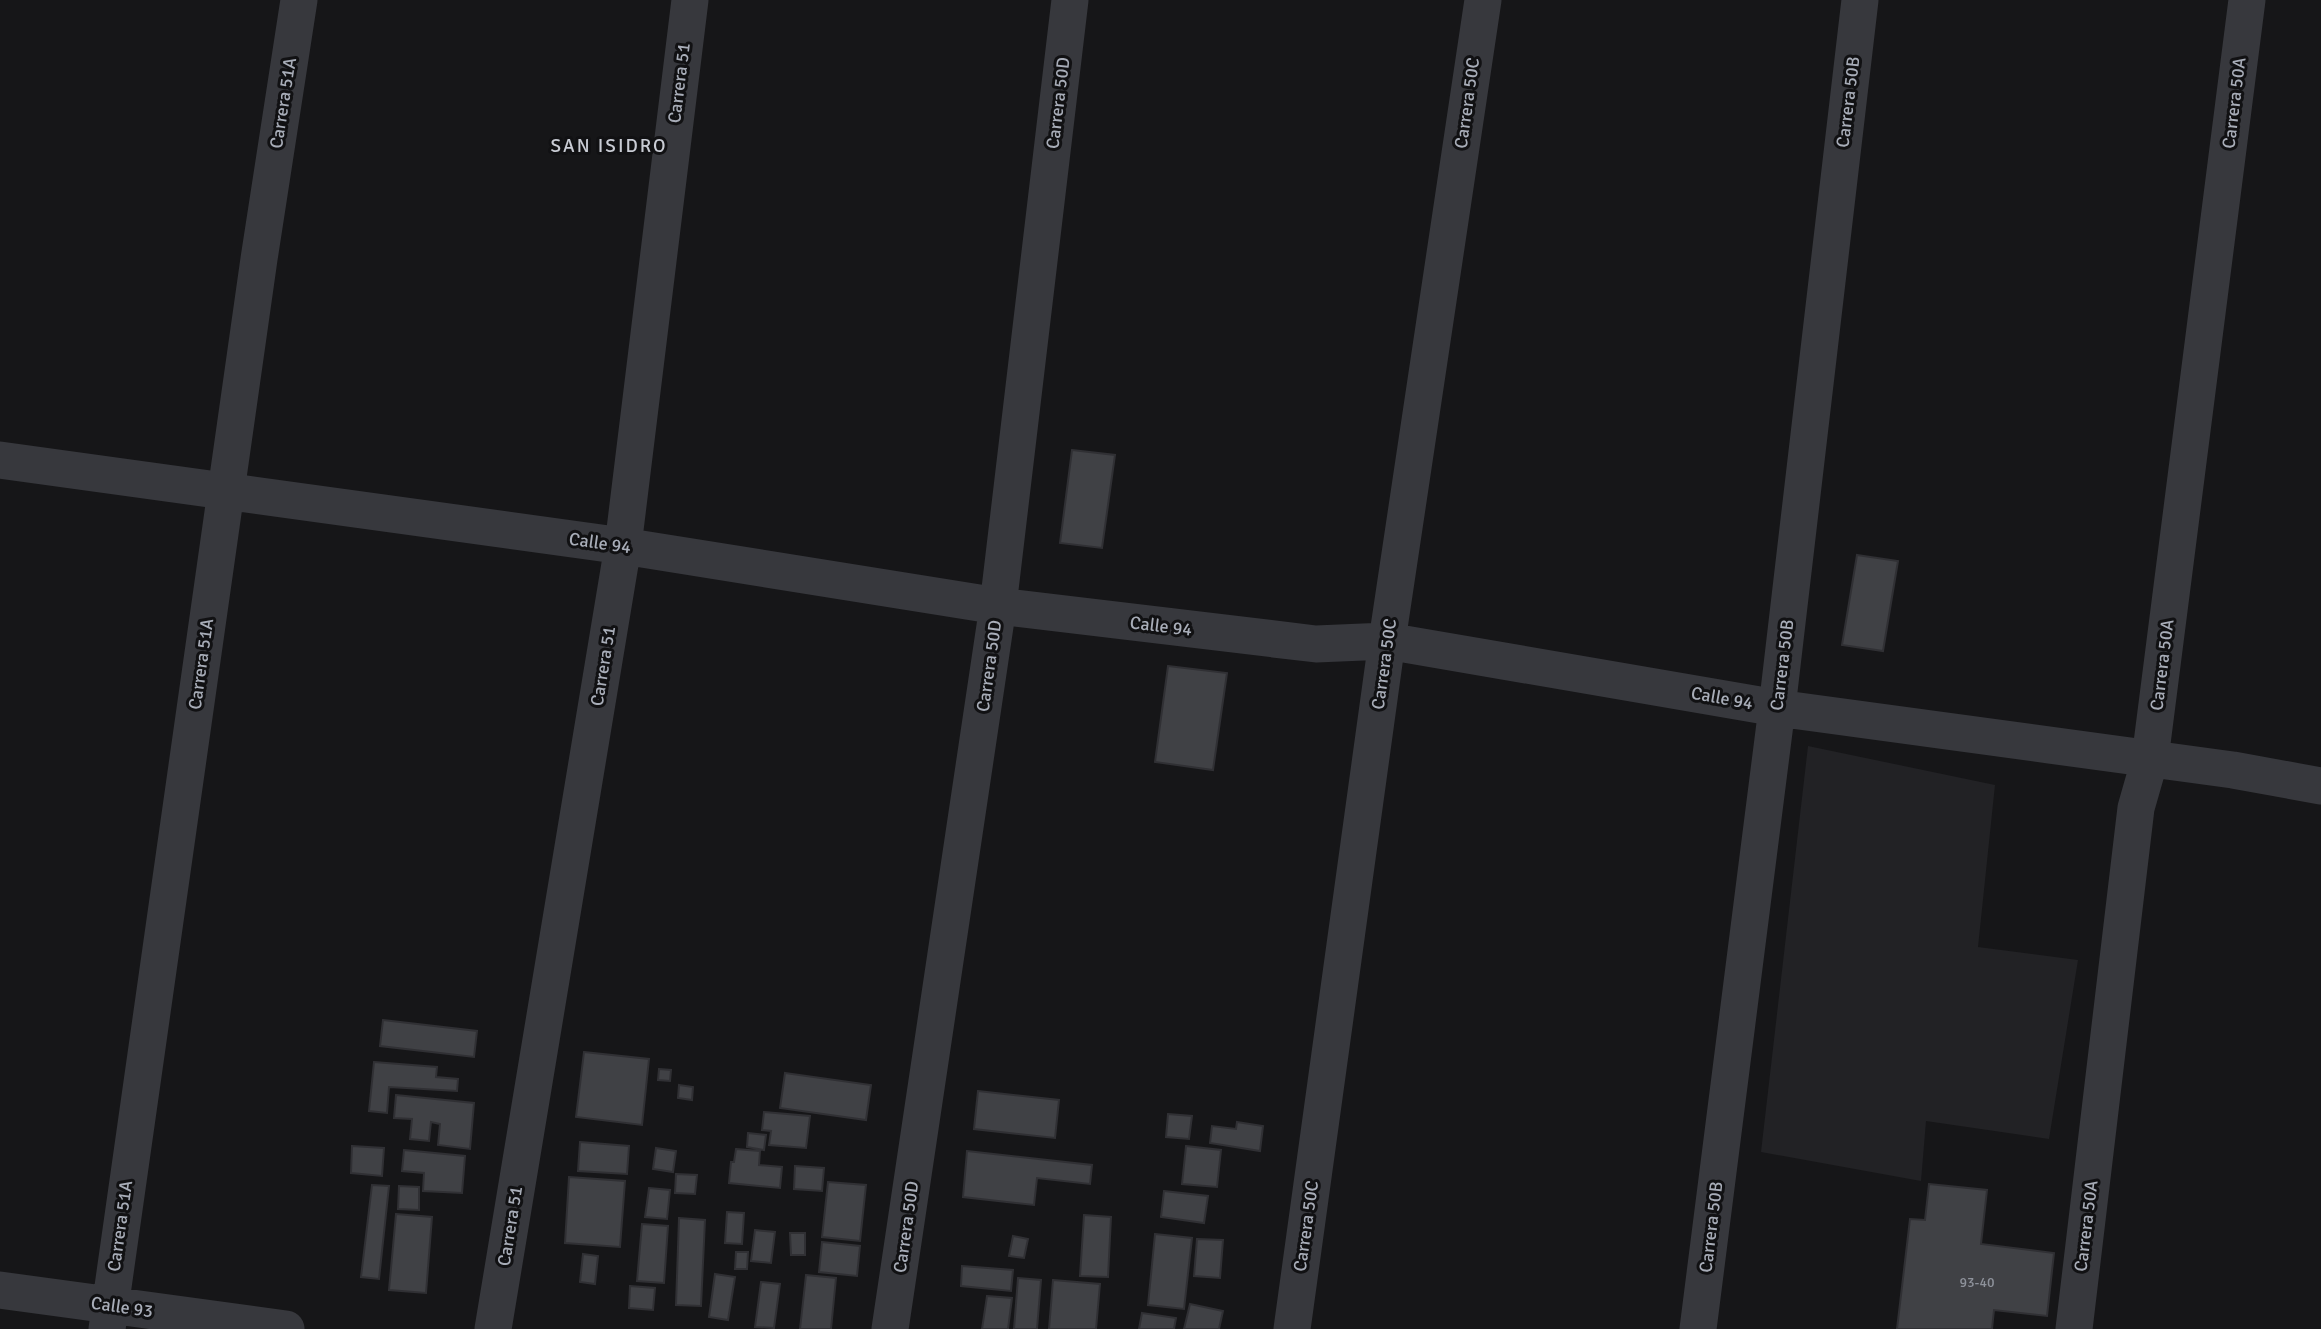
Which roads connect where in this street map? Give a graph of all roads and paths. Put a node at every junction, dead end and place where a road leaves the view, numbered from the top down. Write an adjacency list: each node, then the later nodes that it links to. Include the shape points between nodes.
1 (299, 0): 9 (street, Carrera 51A)
2 (690, 0): 10 (street, Carrera 51)
3 (1070, 0): 12 (street, Carrera 50D)
4 (1483, 0): 13 (street, Carrera 50C)
5 (1860, 0): 14 (street, Carrera 50B)
6 (2247, 0): 15 (street, Carrera 50A)
7 (0, 460): 8 (street, Calle 94)
8 (158, 482): 9 (street, Calle 94); 11 (street, via 195,518)
9 (226, 491): 10 (street, Calle 94); 11 (street, Carrera 51A)
10 (623, 546): 12 (street, Calle 94); 20 (street, Carrera 51)
11 (216, 564): 18 (street, Carrera 51A)
12 (998, 606): 13 (street, Calle 94, via 1316,645); 21 (street, Carrera 50D)
13 (1387, 641): 14 (street, Calle 94); 22 (street, Carrera 50C)
14 (1777, 708): 15 (street, Calle 94); 23 (street, Carrera 50B)
15 (2150, 759): 16 (street, Calle 94); 24 (street, Carrera 50A, via 2136,808)
16 (2321, 786)
17 (0, 1290): 18 (street, Calle 93)
18 (108, 1317): 19 (street, Calle 93)
19 (286, 1329)
20 (493, 1329)
21 (890, 1329)
22 (1292, 1329)
23 (1698, 1329)
24 (2074, 1329)

